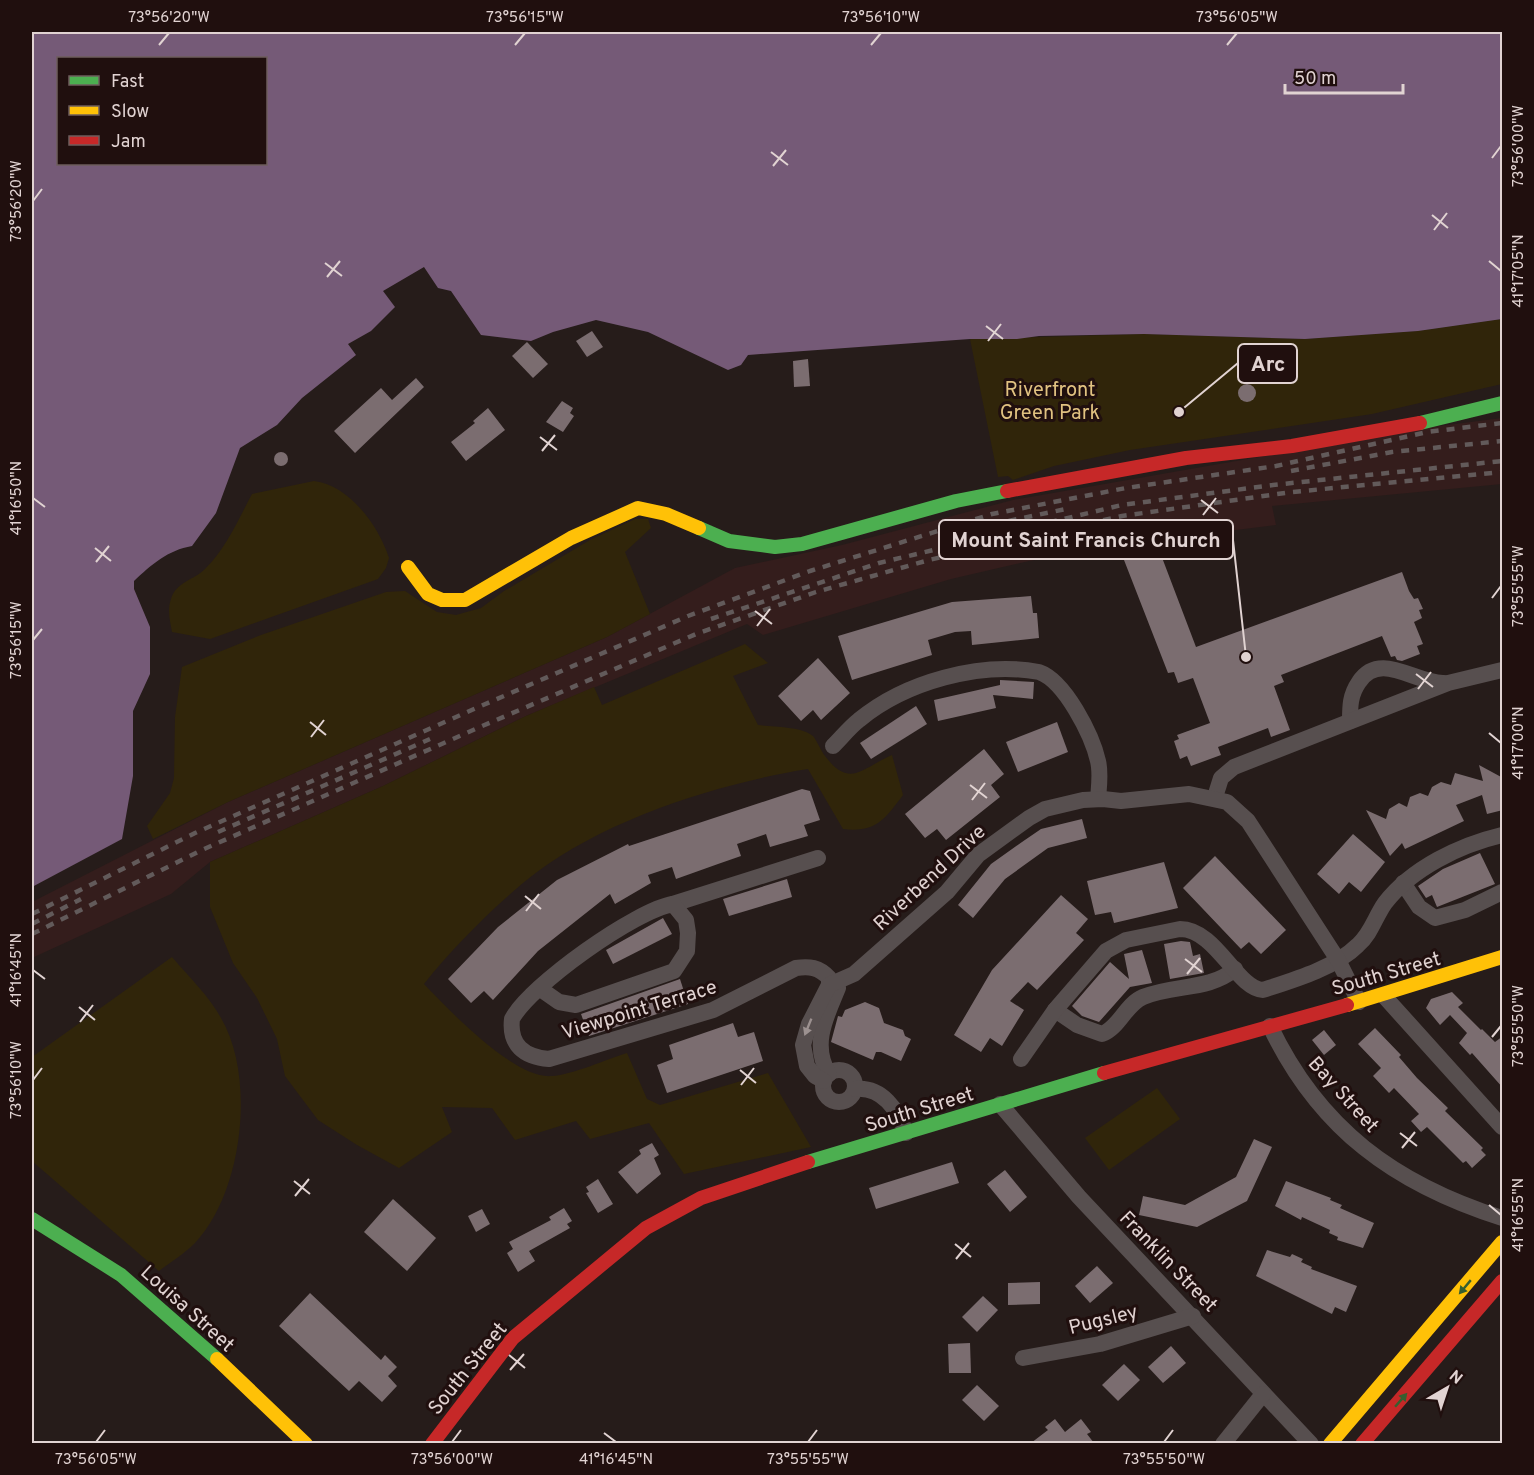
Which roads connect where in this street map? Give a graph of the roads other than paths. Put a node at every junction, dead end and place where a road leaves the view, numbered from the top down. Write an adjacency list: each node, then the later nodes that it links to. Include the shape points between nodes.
1 (1503, 403): 2 (main road, via 1292,446 1186,458 956,501 802,544 775,547 729,541 666,514 638,508 571,538 465,600 442,600 428,594)
2 (408, 567)
3 (1503, 670): 4 (street)
4 (1448, 683): 5 (street); 5 (street, via 1433,684 1385,667 1374,668 1362,677 1353,692)
5 (1350, 722): 7 (street, via 1234,766 1221,778)
6 (833, 746): 8 (street, via 875,709 929,684 984,671 1039,672 1062,693 1086,728 1100,768)
7 (1215, 797): 8 (street, Riverbend Drive, via 1189,794 1121,801); 15 (street, Riverbend Drive, via 1233,805 1248,821)
8 (1098, 799): 17 (street, Riverbend Drive, via 1046,809 1029,818 978,855 947,892 854,974)
9 (1503, 835): 11 (street, via 1455,853)
10 (818, 858): 13 (street)
11 (1403, 883): 12 (street, via 1419,907 1435,918 1465,910); 15 (street, via 1360,944)
12 (1503, 892)
13 (673, 904): 18 (street, Viewpoint Terrace, via 658,908 585,951); 18 (street, Viewpoint Terrace, via 686,920 688,933 687,951 674,971 576,1005 559,1002)
14 (1503, 957): 19 (main road, South Street)
15 (1338, 960): 16 (street, via 1263,990 1253,987); 20 (street, Riverbend Drive)
16 (1235, 969): 21 (street, via 1217,982 1142,997 1102,1034 1077,1025); 21 (street, via 1190,929 1132,939 1106,951)
17 (835, 984): 18 (street, Viewpoint Terrace, via 819,969 796,968 713,1010 549,1059 523,1052 512,1037 514,1014); 24 (street, via 820,1036 820,1060)
18 (539, 988)
19 (1384, 996): 20 (main road, South Street); 27 (street)
20 (1359, 1002): 22 (main road, South Street)
21 (1055, 1010): 23 (street)
22 (1270, 1026): 26 (main road, South Street); 29 (street, Bay Street, via 1307,1089 1368,1151 1407,1178)
23 (1021, 1059)
24 (826, 1077): 25 (street, via 834,1070 847,1072); 25 (street, via 827,1096 837,1101 848,1098)
25 (855, 1089): 28 (street, via 871,1090 887,1100)
26 (1000, 1104): 28 (main road, South Street); 33 (street, Franklin Street, via 1079,1197)
27 (1503, 1127)
28 (906, 1133): 38 (main road, South Street, via 737,1186 667,1214 513,1338)
29 (1495, 1215)
30 (32, 1219): 37 (main road, Louisa Street, via 121,1275)
31 (1503, 1242): 40 (main road, one-way to 40)
32 (1503, 1281): 41 (main road, one-way to 32)
33 (1193, 1316): 34 (street, Pugsley, via 1100,1344); 35 (street, Franklin Street)
34 (1023, 1358)
35 (1263, 1394): 36 (street, Franklin Street); 39 (street)
36 (1305, 1437)
37 (306, 1443)
38 (432, 1443)
39 (1223, 1443)
40 (1330, 1443)
41 (1362, 1443)

